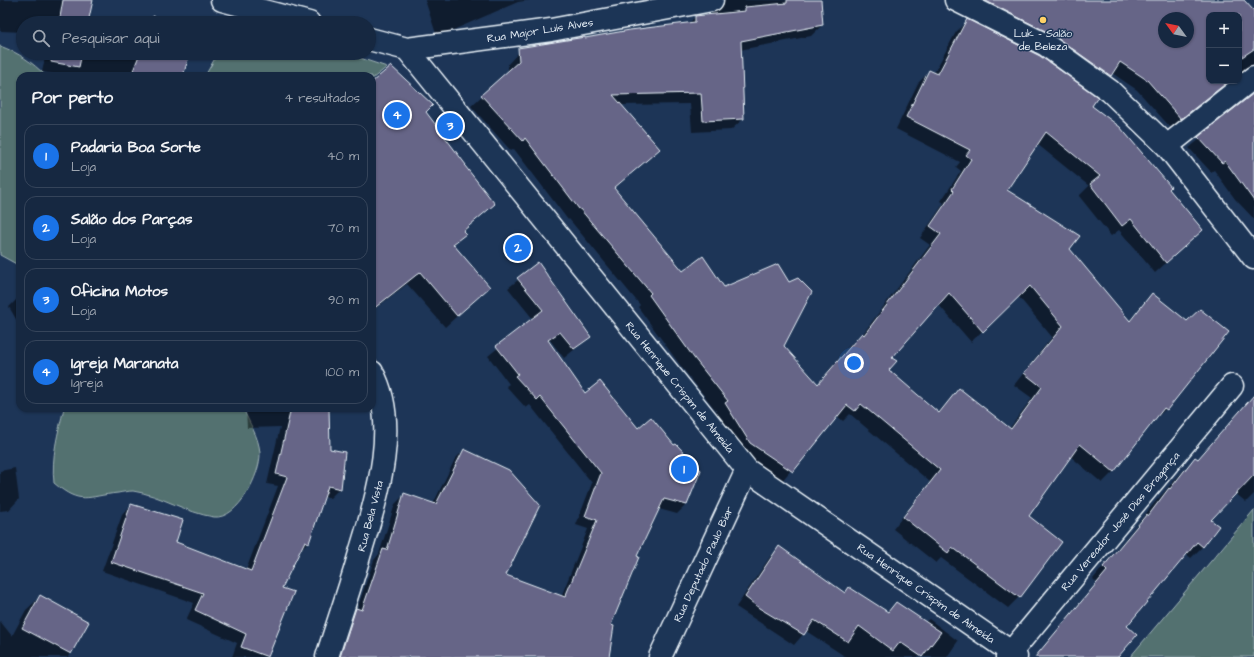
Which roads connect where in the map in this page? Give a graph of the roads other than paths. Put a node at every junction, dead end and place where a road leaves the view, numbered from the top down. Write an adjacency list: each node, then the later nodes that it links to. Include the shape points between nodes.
1 (222, 0): 4 (street)
2 (712, 0): 6 (street, Rua Major Luís Alves, via 551,30)
3 (956, 0): 8 (street, via 1046,46 1110,91)
4 (283, 16)
5 (376, 41): 6 (street, Rua Major Luís Alves)
6 (407, 49): 12 (street, Rua Henrique Crispim de Almeida)
7 (1254, 78): 8 (street)
8 (1167, 146): 9 (street)
9 (1254, 258)
10 (376, 379): 14 (street, Rua Bela Vista, via 384,406 385,426 379,488)
11 (1232, 386): 13 (street, Rua Vereador José Dias Bragança)
12 (747, 470): 13 (street, Rua Henrique Crispim de Almeida); 15 (street, Rua Deputado Paulo Biar)
13 (1012, 655)
14 (327, 657)
15 (660, 657)

